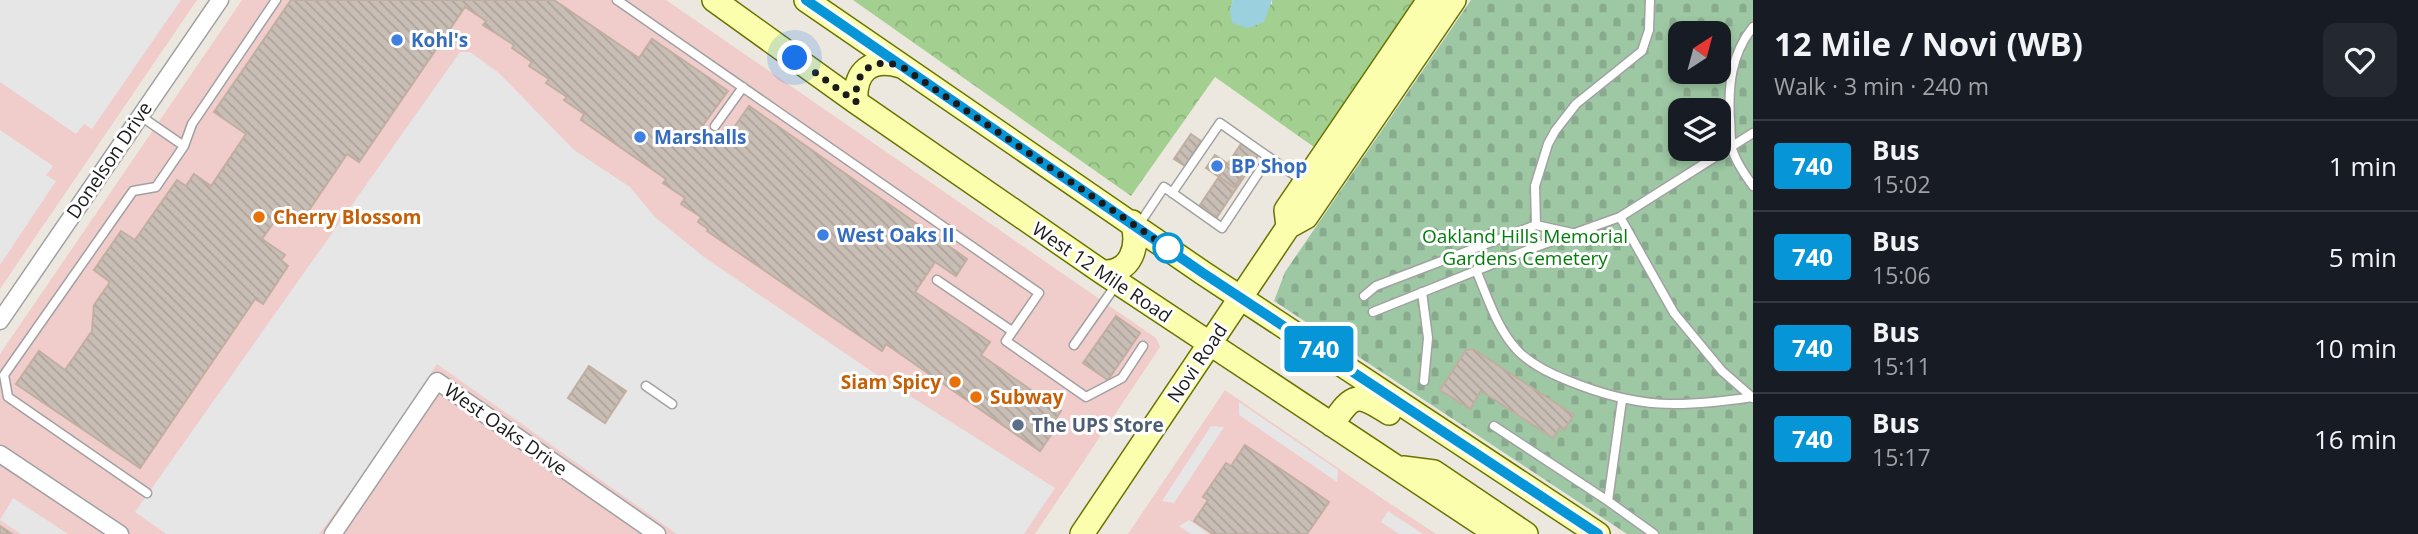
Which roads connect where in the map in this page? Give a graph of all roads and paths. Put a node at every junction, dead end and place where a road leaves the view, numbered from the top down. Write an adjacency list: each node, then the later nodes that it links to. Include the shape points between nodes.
1 (220, 0): 14 (street, Donelson Drive)
2 (276, 0): 17 (lane, via 191,124)
3 (617, 0): 11 (lane)
4 (714, 0): 13 (main road, West 12 Mile Road)
5 (806, 0): 10 (main road)
6 (1429, 0): 21 (main road, Novi Road)
7 (1454, 0): 27 (main road, Novi Road, via 1306,217)
8 (1650, 0): 26 (lane, via 1649,30 1642,51 1576,104 1548,144 1535,186)
9 (1753, 27): 12 (lane, via 1739,48)
10 (901, 66): 13 (main road, via 872,64 855,87); 25 (main road)
11 (743, 86): 15 (lane); 37 (lane, via 1039,293)
12 (1729, 98)
13 (856, 102): 30 (main road, West 12 Mile Road)
14 (139, 116): 17 (lane); 36 (street, Donelson Drive)
15 (715, 126)
16 (1753, 133): 18 (lane)
17 (184, 146): 51 (lane, via 156,187 132,191 4,375 8,397)
18 (1731, 147): 22 (lane)
19 (1269, 157): 21 (lane); 23 (lane, via 1220,123); 23 (lane, via 1222,228)
20 (1709, 161): 24 (lane)
21 (1305, 182): 27 (main road, Novi Road, via 1286,210)
22 (1753, 186)
23 (1172, 193): 25 (lane, via 1164,187)
24 (1620, 217): 28 (lane); 43 (lane, via 1674,313 1722,371)
25 (1135, 224): 30 (main road, via 1136,246 1131,258); 34 (main road)
26 (1536, 225): 28 (lane); 33 (lane, via 1376,286)
27 (1288, 228): 34 (main road, Novi Road)
28 (1574, 233): 29 (lane)
29 (1476, 270): 32 (lane); 44 (lane, via 1500,327 1520,352 1554,375)
30 (1110, 278): 38 (main road, West 12 Mile Road); 39 (lane)
31 (937, 280): 37 (lane)
32 (1422, 292): 35 (lane); 41 (lane, via 1428,338)
33 (1364, 296)
34 (1242, 298): 38 (main road, Novi Road); 50 (main road)
35 (1373, 313)
36 (0, 321)
37 (1012, 331): 40 (lane, via 1006,341 1086,397 1122,378)
38 (1211, 343): 46 (main road, West 12 Mile Road); 56 (main road, Novi Road)
39 (1074, 345)
40 (1143, 346)
41 (1424, 381)
42 (646, 386): 45 (lane)
43 (1753, 397): 44 (lane, via 1680,405)
44 (1622, 400): 52 (lane)
45 (672, 404)
46 (1332, 425): 49 (main road, West 12 Mile Road); 50 (main road, via 1348,402 1364,398 1490,479)
47 (1494, 426): 52 (lane)
48 (0, 454): 53 (street)
49 (1396, 467): 57 (main road, West 12 Mile Road); 58 (main road, via 1434,472)
50 (1524, 485): 59 (main road)
51 (147, 493)
52 (1608, 501): 60 (lane)
53 (120, 534)
54 (332, 534): 55 (street, West Oaks Drive, via 437,382)
55 (657, 534)
56 (1083, 534)
57 (1497, 534)
58 (1526, 534)
59 (1598, 534)
60 (1654, 534)

